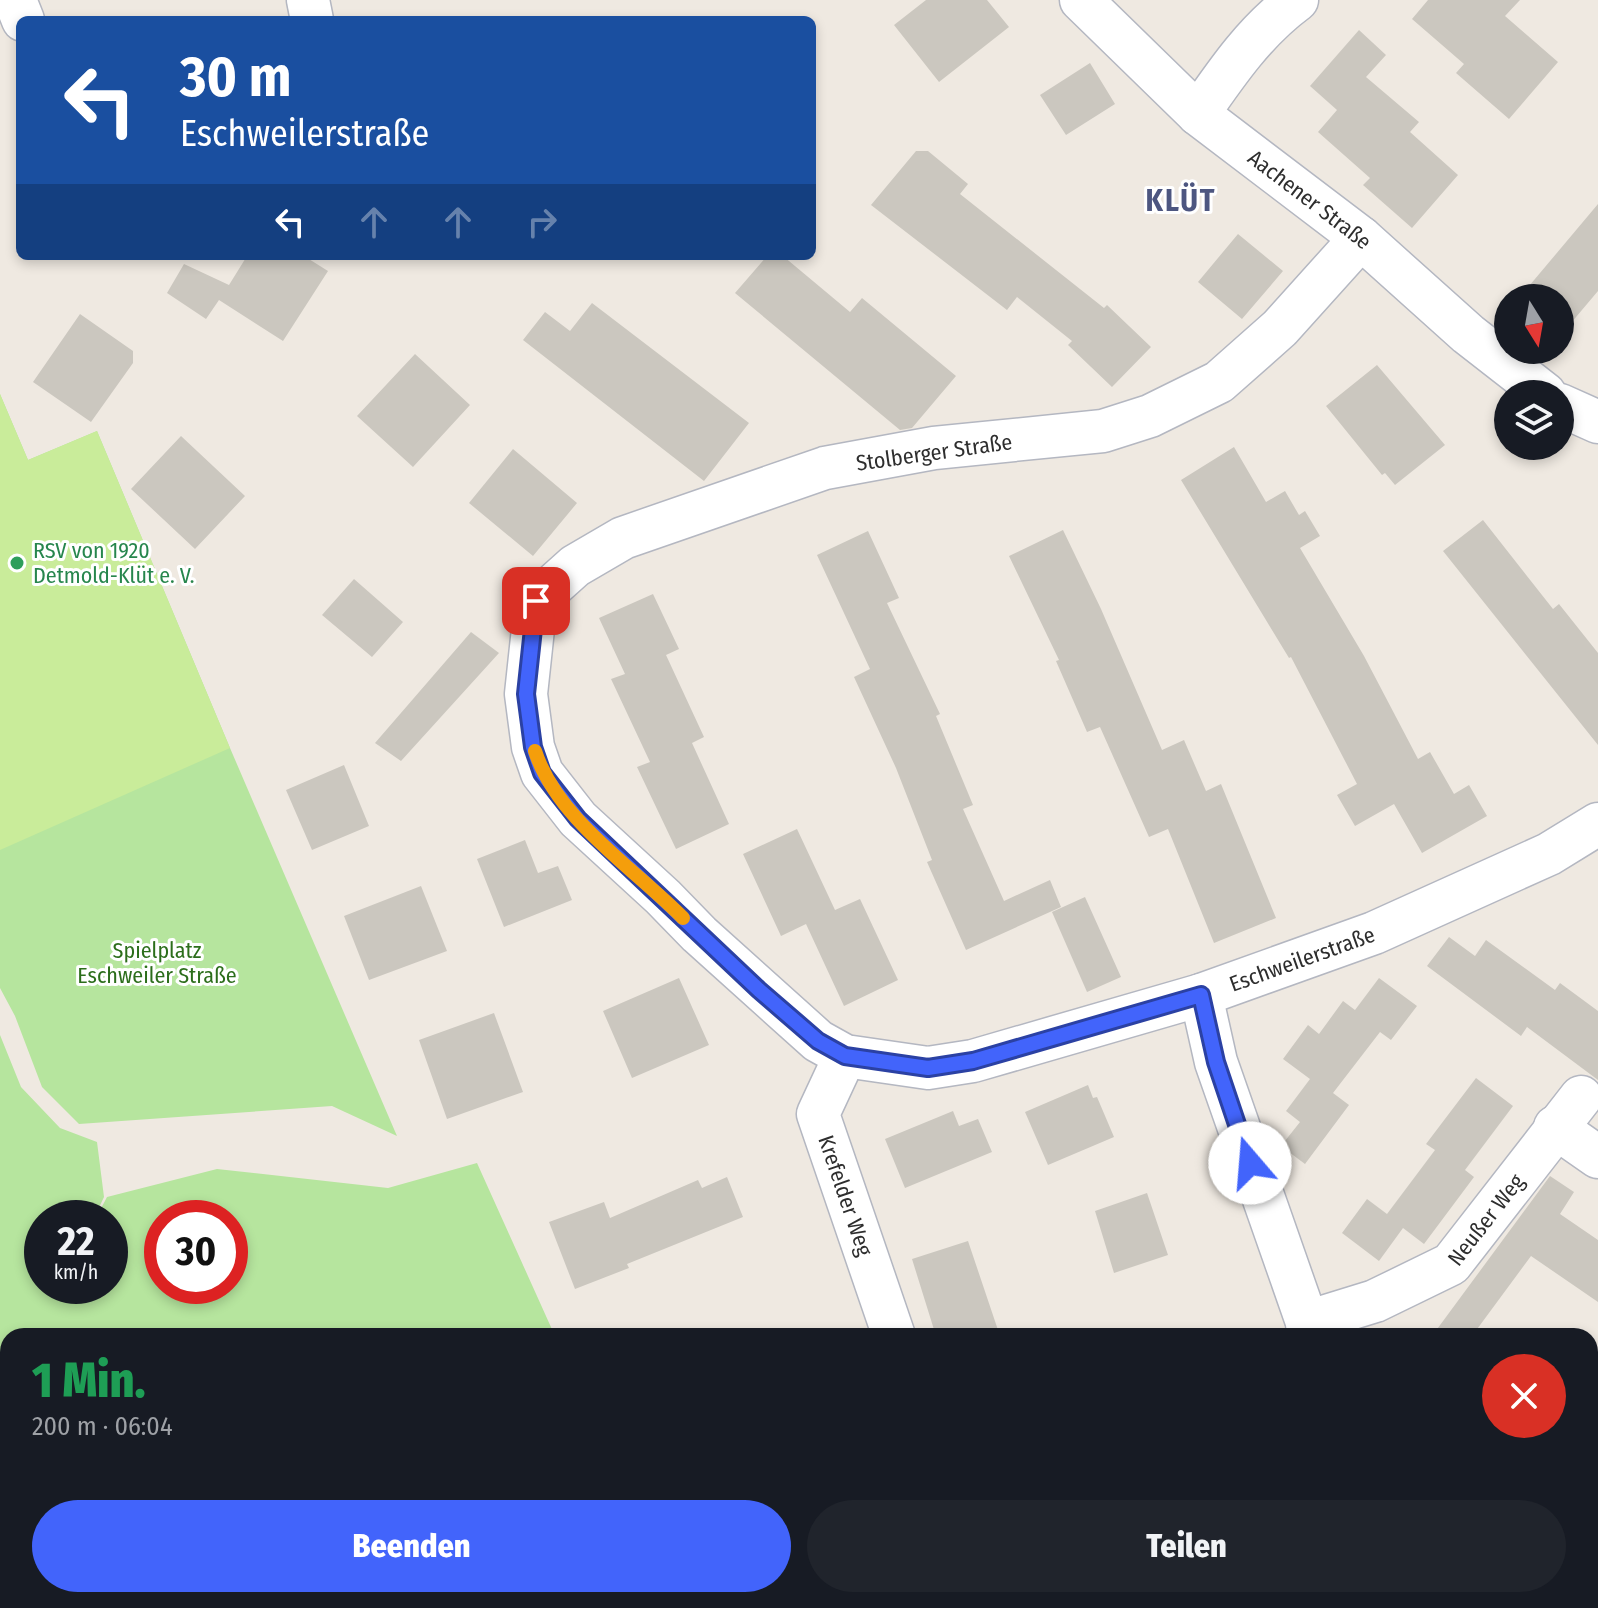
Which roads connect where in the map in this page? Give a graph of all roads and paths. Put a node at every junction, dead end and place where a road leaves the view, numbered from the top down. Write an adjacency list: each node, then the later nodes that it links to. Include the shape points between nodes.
1 (1081, 0): 3 (street, Aachener Straße)
2 (1297, 0): 3 (street, via 1238,56)
3 (1198, 114): 4 (street, Aachener Straße)
4 (1361, 238): 5 (street, Aachener Straße); 8 (street, Stolberger Straße, via 1280,328 1219,382 1150,416 1103,431 934,448 825,468 623,538 575,566 536,601)
5 (1527, 380)
6 (1574, 411): 7 (street)
7 (1598, 422)
8 (527, 668): 11 (street, Eschweilerstraße, via 533,747 542,773 578,819 759,990 818,1041)
9 (1598, 824): 10 (street, Eschweilerstraße, via 1549,854 1374,933)
10 (1201, 995): 11 (street, Eschweilerstraße, via 973,1061 928,1068); 14 (street, via 1216,1062)
11 (845, 1056): 13 (street, Krefelder Weg, via 818,1114)
12 (1598, 1157): 15 (street, Neußer Weg, via 1568,1112 1451,1264)
13 (891, 1328)
14 (1308, 1328)
15 (1310, 1328)

